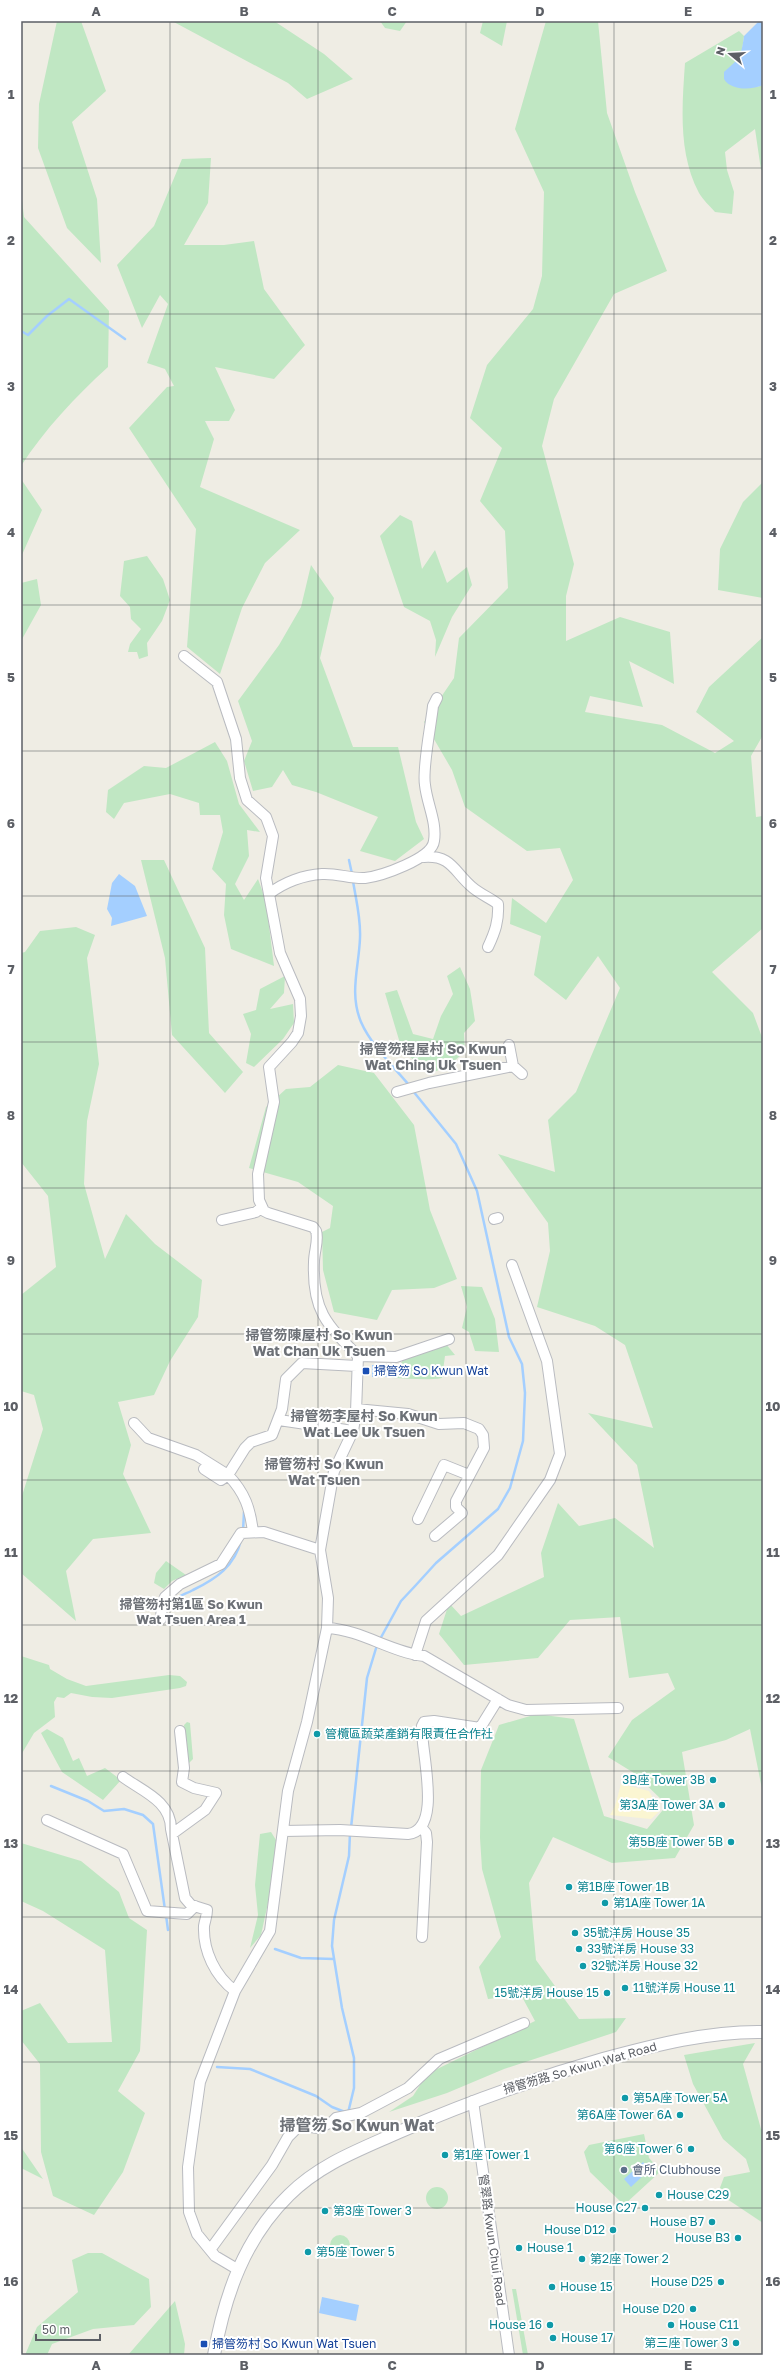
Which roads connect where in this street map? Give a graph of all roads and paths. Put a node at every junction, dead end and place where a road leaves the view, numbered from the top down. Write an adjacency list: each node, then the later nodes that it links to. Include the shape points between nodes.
1 (184, 656): 4 (street, via 217,682 236,739 240,778 247,800 266,816 270,823 273,836 266,878)
2 (437, 698): 3 (street, via 433,706 424,783 434,821 434,843)
3 (424, 857): 4 (street, via 363,878 323,874 307,876 278,886); 5 (street, via 435,856 448,861 473,888 498,904 497,925)
4 (269, 894): 10 (street, via 280,953 300,999 301,1016 298,1033 269,1067 274,1102 258,1174)
5 (488, 947)
6 (509, 1045): 7 (street)
7 (513, 1066): 8 (street); 9 (street)
8 (522, 1074)
9 (400, 1092)
10 (262, 1207): 11 (street, via 256,1212); 14 (street, via 268,1213 313,1227 316,1231 314,1281 319,1308 331,1330)
11 (222, 1220)
12 (512, 1265): 28 (street, via 547,1361 560,1454 550,1480 498,1555 426,1621)
13 (449, 1338): 14 (street, via 396,1357)
14 (358, 1361): 15 (street); 16 (street, via 302,1363 286,1379)
15 (356, 1409): 18 (street); 20 (street, via 408,1414 440,1424 464,1423 479,1430 483,1435 484,1448)
16 (279, 1420): 18 (street); 21 (street, via 269,1438 250,1442)
17 (134, 1423): 21 (street, via 148,1438 196,1455)
18 (353, 1431): 25 (street, via 334,1471)
19 (204, 1469): 21 (street)
20 (469, 1475): 22 (street, via 444,1465); 24 (street, via 456,1501 456,1507 462,1513)
21 (225, 1478): 23 (street, via 246,1496 251,1511)
22 (418, 1519)
23 (246, 1533): 25 (street, via 264,1532); 26 (street, via 221,1564 180,1584 165,1597)
24 (435, 1536)
25 (320, 1550): 27 (street, via 328,1598)
26 (161, 1619)
27 (327, 1628): 28 (street, via 343,1629); 35 (street, via 307,1722 288,1790)
28 (415, 1655): 29 (street, via 424,1656)
29 (498, 1699): 30 (street, via 526,1710); 34 (street, via 480,1728 434,1721 426,1722 422,1726 428,1803)
30 (618, 1708)
31 (180, 1731): 36 (street, via 184,1768 182,1782 194,1788 216,1793 205,1810)
32 (123, 1777): 36 (street, via 150,1794 165,1808 171,1819)
33 (47, 1820): 37 (street, via 123,1854 146,1910 188,1914)
34 (421, 1827): 35 (street, via 408,1834); 38 (street, via 426,1833 427,1842)
35 (283, 1830): 39 (street, via 270,1931)
36 (172, 1834): 37 (street, via 183,1892 187,1902)
37 (195, 1906): 39 (street, via 207,1910 204,1931 215,1971)
38 (422, 1937)
39 (235, 1990): 43 (street, via 200,2082 188,2167 189,2212 197,2234)
40 (524, 2023): 43 (street, via 439,2059 408,2088 361,2113 341,2117 318,2128 303,2126 288,2137 272,2165)
41 (763, 2032): 42 (street, 掃管笏路 So Kwun Wat Road, via 720,2034 665,2043 548,2075)
42 (473, 2101): 44 (street, 掃管笏路 So Kwun Wat Road, via 321,2168 288,2195 252,2242); 46 (street, 管翠路 Kwun Chui Road)
43 (210, 2250): 44 (street)
44 (238, 2269): 45 (street, 掃管笏路 So Kwun Wat Road, via 226,2300)
45 (214, 2355)
46 (509, 2355)

